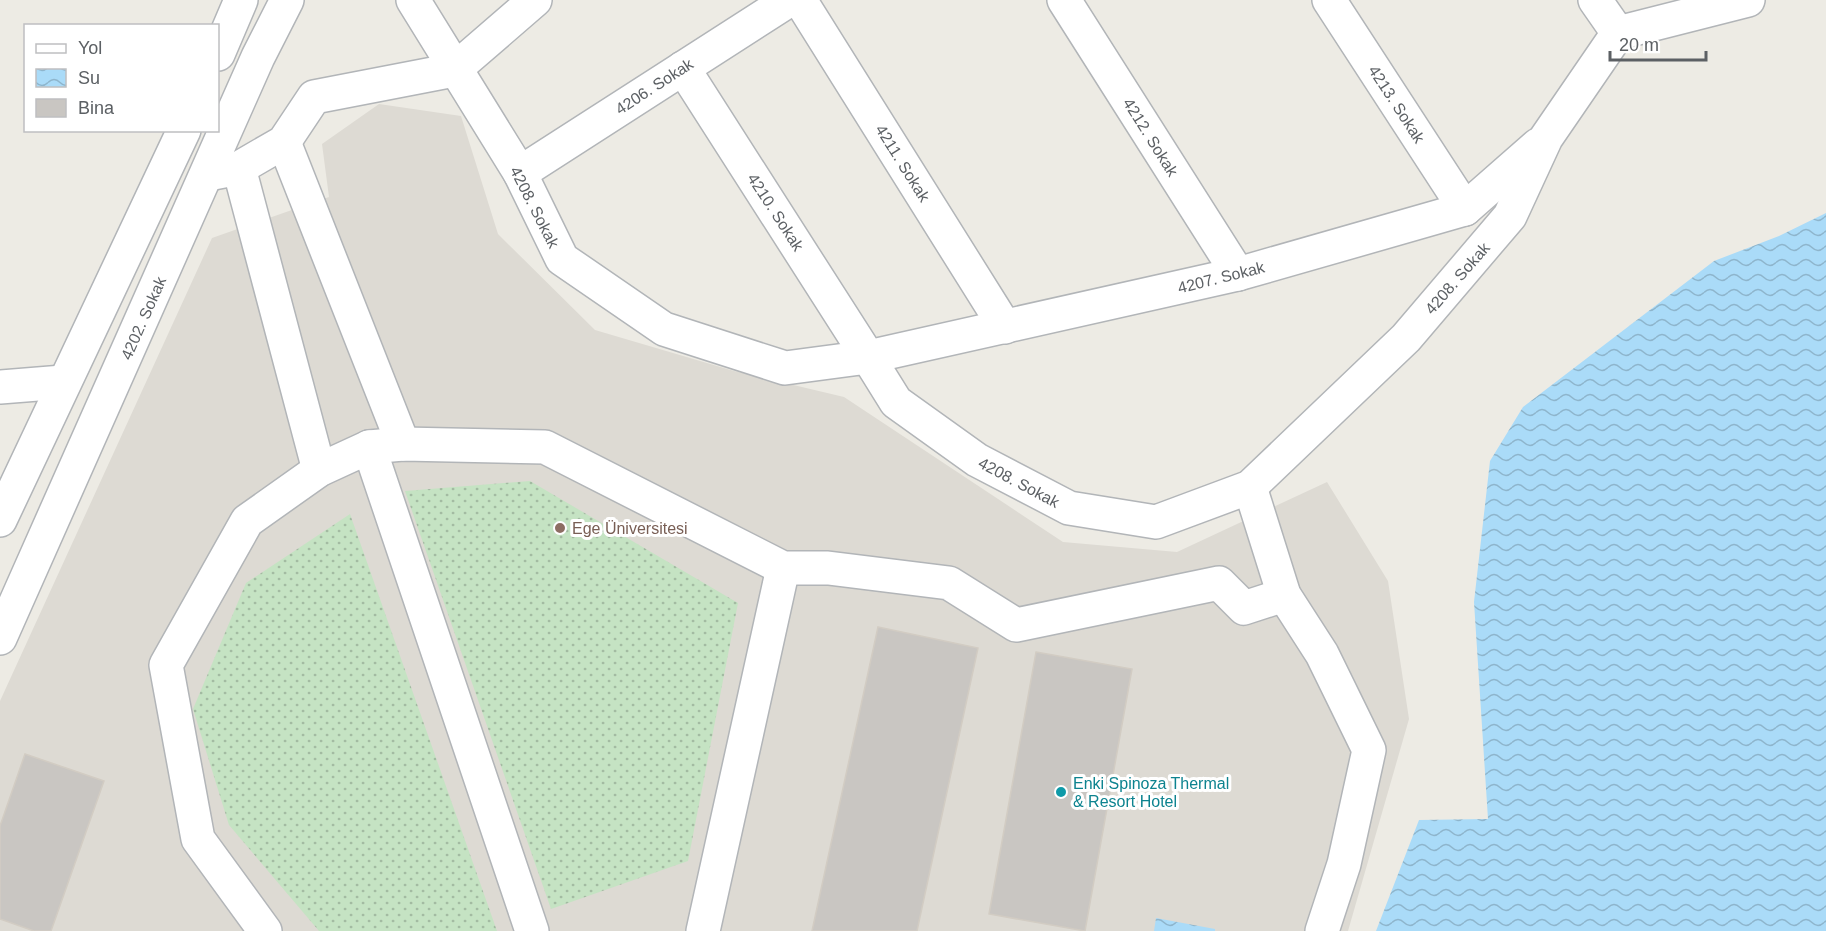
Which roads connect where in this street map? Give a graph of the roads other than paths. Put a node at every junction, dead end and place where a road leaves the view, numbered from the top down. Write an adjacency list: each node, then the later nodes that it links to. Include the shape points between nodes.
1 (241, 0): 12 (street)
2 (287, 0): 20 (street, 4202. Sokak)
3 (413, 0): 14 (street, 4208. Sokak)
4 (535, 0): 14 (street)
5 (789, 0): 13 (street, 4206. Sokak)
6 (800, 0): 23 (street, 4211. Sokak)
7 (1064, 0): 22 (street, 4212. Sokak)
8 (1329, 0): 21 (street, 4213. Sokak)
9 (1595, 0): 11 (street)
10 (1748, 0): 11 (street)
11 (1618, 33): 16 (street, 4208. Sokak)
12 (219, 52)
13 (683, 68): 19 (street, 4206. Sokak); 24 (street, 4210. Sokak)
14 (454, 70): 17 (street, via 314,98); 19 (street, 4208. Sokak)
15 (183, 132): 25 (street)
16 (1546, 138): 21 (street, 4207. Sokak); 30 (street, 4208. Sokak, via 1503,225 1406,338)
17 (284, 142): 18 (street); 27 (street)
18 (239, 168): 20 (street); 29 (street)
19 (520, 172): 24 (street, 4208. Sokak, via 562,259 664,328 785,368)
20 (208, 174): 34 (street, 4202. Sokak)
21 (1465, 209): 22 (street, 4207. Sokak)
22 (1238, 274): 23 (street, 4207. Sokak)
23 (1005, 327): 24 (street, 4207. Sokak)
24 (868, 357): 30 (street, 4208. Sokak, via 896,402 977,460 1069,508 1156,522)
25 (63, 382): 26 (street); 31 (street)
26 (0, 387)
27 (403, 444): 28 (street); 32 (street, via 545,447)
28 (369, 447): 29 (street); 36 (street)
29 (319, 470): 35 (street, via 248,521 166,665 198,839)
30 (1250, 487): 33 (street)
31 (0, 520)
32 (783, 568): 33 (street, via 828,568 949,583 1016,625 1219,583 1244,608); 37 (street)
33 (1284, 595): 38 (street, via 1322,654 1370,750 1344,864)
34 (0, 638)
35 (265, 931)
36 (531, 931)
37 (703, 931)
38 (1322, 931)

